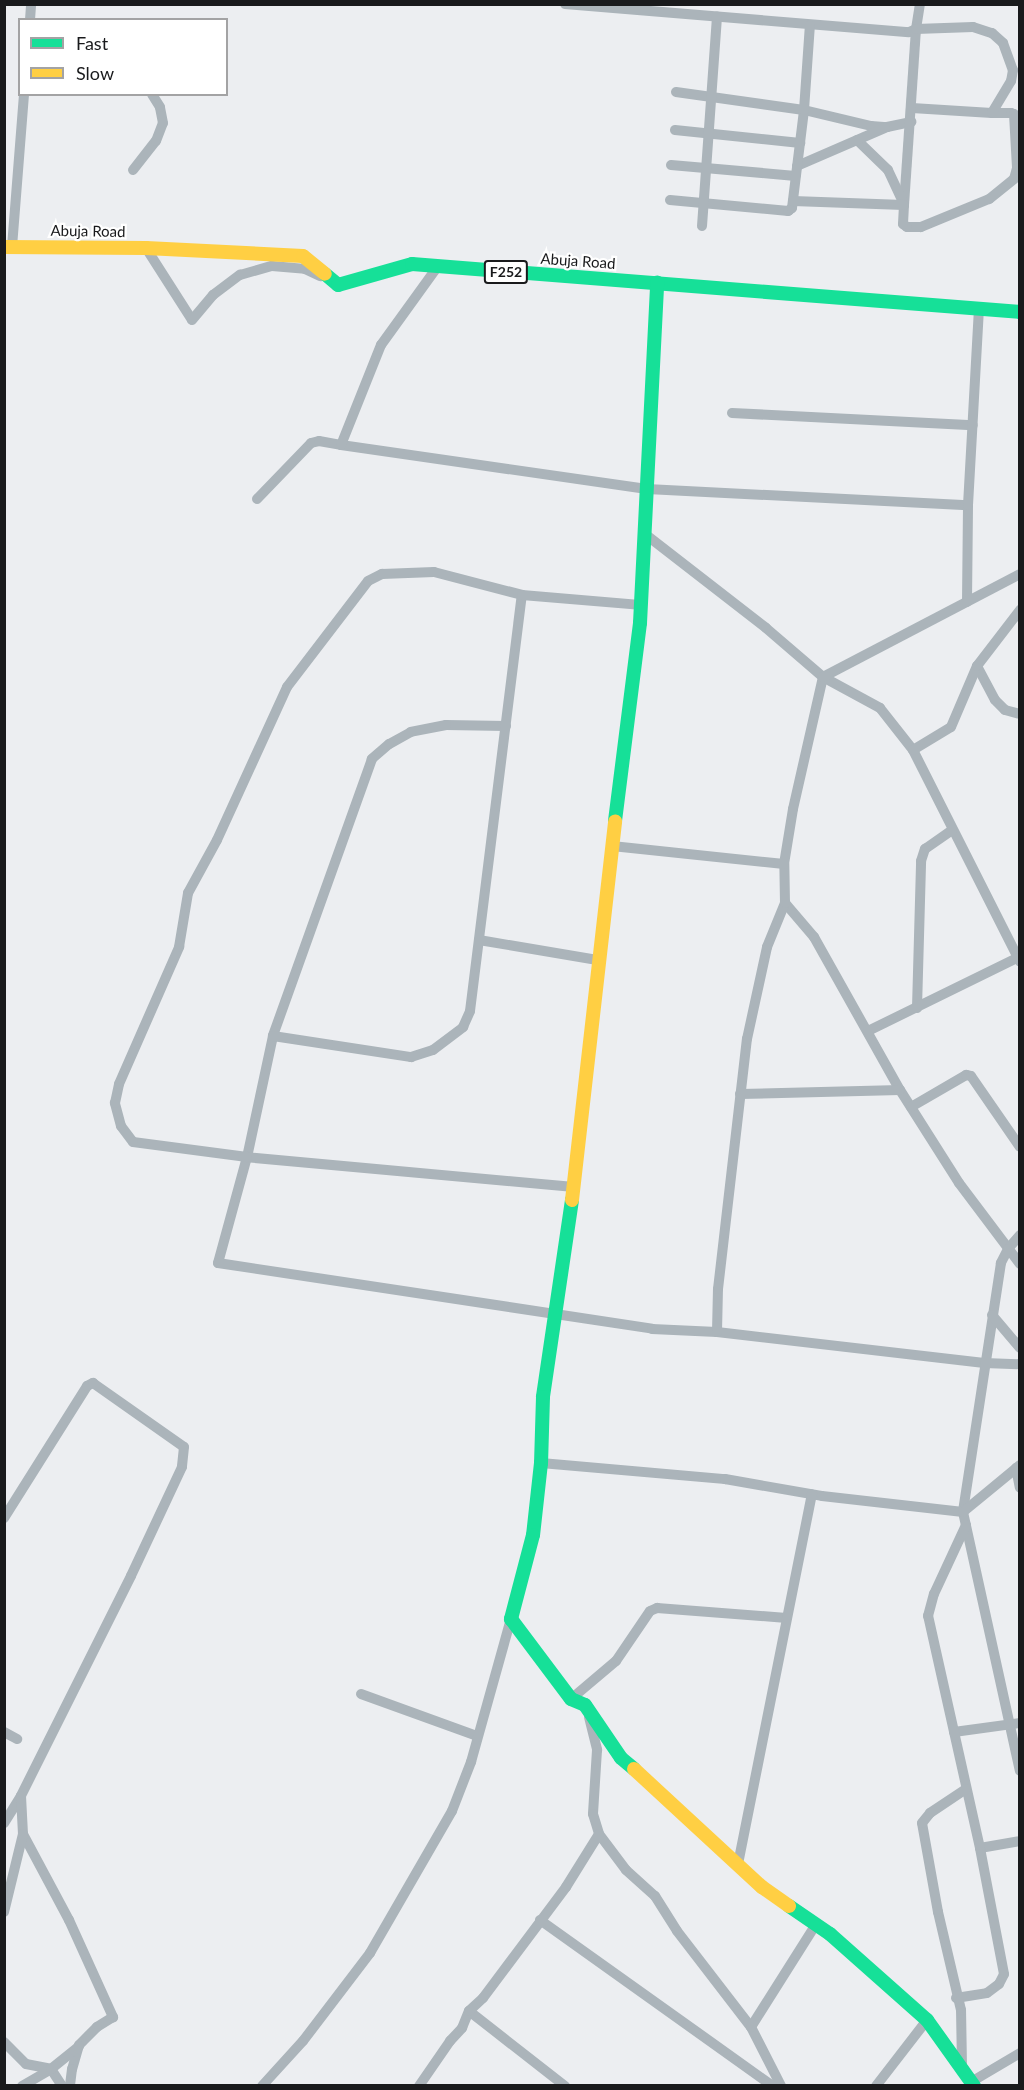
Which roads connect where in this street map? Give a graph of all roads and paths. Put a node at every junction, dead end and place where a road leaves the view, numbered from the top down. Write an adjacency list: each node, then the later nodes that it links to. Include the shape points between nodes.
1 (565, 4): 3 (street)
2 (920, 4): 5 (street)
3 (717, 17): 4 (street); 9 (street)
4 (810, 25): 5 (street, via 873,31); 11 (street)
5 (916, 29): 10 (street); 12 (street, via 973,27 992,33 1003,43 1013,70 1005,94)
6 (676, 92): 9 (street)
7 (24, 96): 28 (street)
8 (153, 96): 21 (street, via 163,123 156,141)
9 (713, 97): 11 (street); 16 (street)
10 (912, 108): 12 (street); 13 (street)
11 (804, 110): 14 (street); 18 (street)
12 (992, 113): 26 (street, via 1014,114 1014,179 989,199 921,226 903,224)
13 (911, 122): 14 (street); 26 (street)
14 (887, 127): 17 (street)
15 (675, 130): 16 (street)
16 (710, 133): 18 (street); 20 (street)
17 (857, 140): 22 (street); 26 (street, via 888,170)
18 (800, 143): 22 (street)
19 (671, 165): 20 (street)
20 (707, 166): 22 (street); 25 (street)
21 (133, 170)
22 (797, 171): 24 (street)
23 (670, 200): 25 (street)
24 (793, 201): 25 (street, via 788,211); 26 (street)
25 (704, 202): 27 (street)
26 (904, 205)
27 (702, 226)
28 (8, 247): 29 (street, Abuja Road)
29 (146, 248): 32 (street, Abuja Road, via 303,256); 32 (street, via 192,320 213,295 240,275 272,266 305,269)
30 (438, 266): 31 (street, Abuja Road / F252); 32 (street, Abuja Road / F252, via 412,264); 37 (street, via 381,345)
31 (657, 282): 33 (street, Abuja Road / F252); 38 (street)
32 (338, 285)
33 (979, 309): 34 (street, Abuja Road / F252); 36 (street)
34 (1020, 312)
35 (732, 413): 36 (street)
36 (973, 425): 40 (street)
37 (340, 445): 38 (street); 39 (street, via 311,443)
38 (647, 489): 40 (street); 41 (street)
39 (257, 500)
40 (968, 504): 44 (street)
41 (645, 534): 45 (street); 48 (street)
42 (1020, 574): 44 (street)
43 (522, 595): 45 (street); 50 (street); 66 (street, via 434,572 382,574 368,581 286,687 217,840 188,893 179,947 119,1084 115,1103 121,1126 133,1142)
44 (967, 602): 48 (street)
45 (640, 605): 53 (street)
46 (1020, 610): 47 (street)
47 (977, 666): 49 (street, via 995,700 1005,710); 51 (street, via 951,727)
48 (823, 677): 51 (street, via 880,708); 54 (street)
49 (1020, 714)
50 (506, 726): 56 (street); 61 (street, via 446,725 411,732 372,759)
51 (913, 750): 52 (street)
52 (952, 830): 58 (street); 59 (street, via 925,849 921,861)
53 (612, 846): 54 (street); 57 (street)
54 (784, 864): 55 (street)
55 (785, 903): 60 (street, via 814,937); 63 (street, via 767,947 747,1039)
56 (479, 940): 57 (street); 61 (street, via 470,1011 463,1027 433,1050 411,1057)
57 (597, 960): 67 (street)
58 (1018, 960): 59 (street)
59 (917, 1008): 60 (street)
60 (868, 1031): 62 (street)
61 (273, 1036): 66 (street)
62 (900, 1090): 63 (street); 64 (street)
63 (740, 1094): 73 (street, via 718,1289)
64 (911, 1107): 65 (street, via 971,1076); 69 (street, via 959,1183)
65 (1020, 1148)
66 (247, 1157): 67 (street); 72 (street, via 218,1263)
67 (574, 1187): 72 (street)
68 (1020, 1235): 69 (street)
69 (1008, 1249): 70 (street); 71 (street, via 1001,1263)
70 (1020, 1264)
71 (992, 1315): 74 (street); 75 (street)
72 (553, 1316): 73 (street, via 652,1329); 77 (street, via 543,1396)
73 (717, 1332): 75 (street)
74 (1020, 1348)
75 (984, 1363): 76 (street); 81 (street)
76 (1020, 1364)
77 (541, 1463): 80 (street, via 724,1479); 85 (street, via 533,1535)
78 (1018, 1467): 79 (street); 81 (street)
79 (1019, 1484)
80 (812, 1494): 81 (street); 84 (street)
81 (963, 1512): 83 (street)
82 (4, 1518): 96 (street, via 87,1386 93,1383 184,1447 182,1467 173,1487)
83 (966, 1525): 89 (street); 91 (street, via 928,1616)
84 (787, 1618): 87 (street, via 657,1608 650,1611 616,1661); 102 (street)
85 (511, 1619): 87 (street); 92 (street)
86 (361, 1694): 92 (street)
87 (571, 1699): 88 (street)
88 (585, 1705): 99 (street, via 597,1750 593,1814); 102 (street, via 621,1758)
89 (1014, 1724): 91 (street); 94 (street)
90 (4, 1732): 93 (street)
91 (954, 1732): 95 (street)
92 (477, 1736): 119 (street, via 452,1811 370,1953 303,2041)
93 (17, 1739)
94 (1020, 1771)
95 (966, 1789): 101 (street); 106 (street, via 930,1813 922,1823)
96 (21, 1796): 97 (street); 98 (street)
97 (4, 1823)
98 (23, 1834): 103 (street); 111 (street, via 69,1920 113,2017)
99 (599, 1834): 104 (street); 109 (street, via 626,1870 655,1896)
100 (1020, 1841): 101 (street)
101 (980, 1848): 106 (street, via 1004,1974 987,1993)
102 (738, 1864): 105 (street, via 762,1887)
103 (4, 1912)
104 (540, 1920): 107 (street, via 483,1998); 122 (street)
105 (816, 1924): 108 (street); 109 (street)
106 (956, 1998): 113 (street, via 961,2010)
107 (469, 2011): 120 (street, via 462,2028); 121 (street)
108 (927, 2020): 113 (street); 124 (street)
109 (751, 2027): 123 (street)
110 (4, 2042): 114 (street, via 26,2064)
111 (79, 2046): 114 (street); 118 (street)
112 (1020, 2053): 115 (street)
113 (962, 2066): 115 (street)
114 (51, 2068): 116 (street); 117 (street)
115 (973, 2084)
116 (22, 2085)
117 (62, 2085)
118 (70, 2085)
119 (262, 2085)
120 (419, 2085)
121 (565, 2085)
122 (773, 2085)
123 (781, 2085)
124 (876, 2085)

